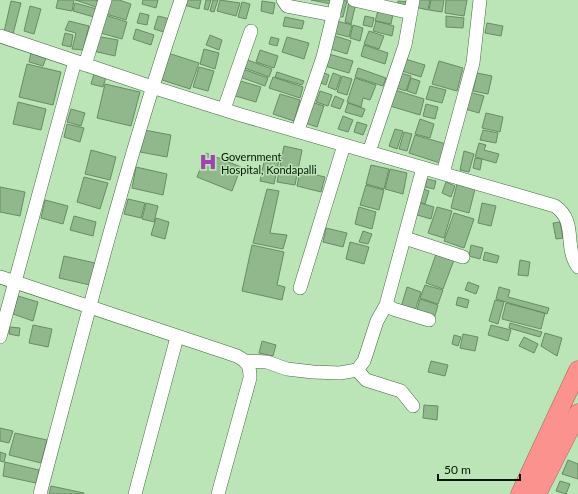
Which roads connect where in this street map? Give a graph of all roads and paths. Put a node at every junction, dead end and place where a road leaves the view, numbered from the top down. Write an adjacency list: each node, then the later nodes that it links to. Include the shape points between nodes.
1 (105, 0): 11 (street)
2 (182, 0): 12 (street)
3 (283, 0): 8 (street, via 288,6)
4 (337, 0): 8 (street)
5 (354, 0): 7 (street)
6 (480, 0): 18 (street, via 473,63)
7 (412, 6): 16 (street, via 403,51)
8 (334, 15): 14 (street, via 323,57)
9 (251, 31): 13 (street)
10 (0, 37): 11 (street)
11 (80, 63): 12 (street); 23 (street)
12 (152, 87): 13 (street); 26 (street)
13 (224, 109): 14 (street)
14 (298, 130): 15 (street)
15 (344, 145): 16 (street); 24 (street)
16 (368, 152): 17 (street)
17 (423, 168): 18 (street); 19 (street)
18 (444, 173): 21 (street, via 550,204 562,210 570,226 573,254)
19 (405, 238): 20 (street); 25 (street)
20 (463, 257)
21 (578, 267)
22 (0, 277): 23 (street)
23 (15, 282): 26 (street); 28 (street)
24 (300, 288)
25 (386, 305): 27 (street); 31 (street, via 377,321 364,361)
26 (90, 307): 29 (street); 35 (street)
27 (429, 320)
28 (0, 337)
29 (177, 337): 30 (street); 36 (street)
30 (246, 361): 31 (street, via 267,362 287,369 314,372 340,373); 37 (street, via 250,368 250,378)
31 (357, 370): 33 (street, via 366,380 401,391)
32 (578, 370): 38 (highway)
33 (413, 406)
34 (578, 413): 39 (highway)
35 (40, 494)
36 (135, 494)
37 (218, 494)
38 (520, 494)
39 (537, 494)

